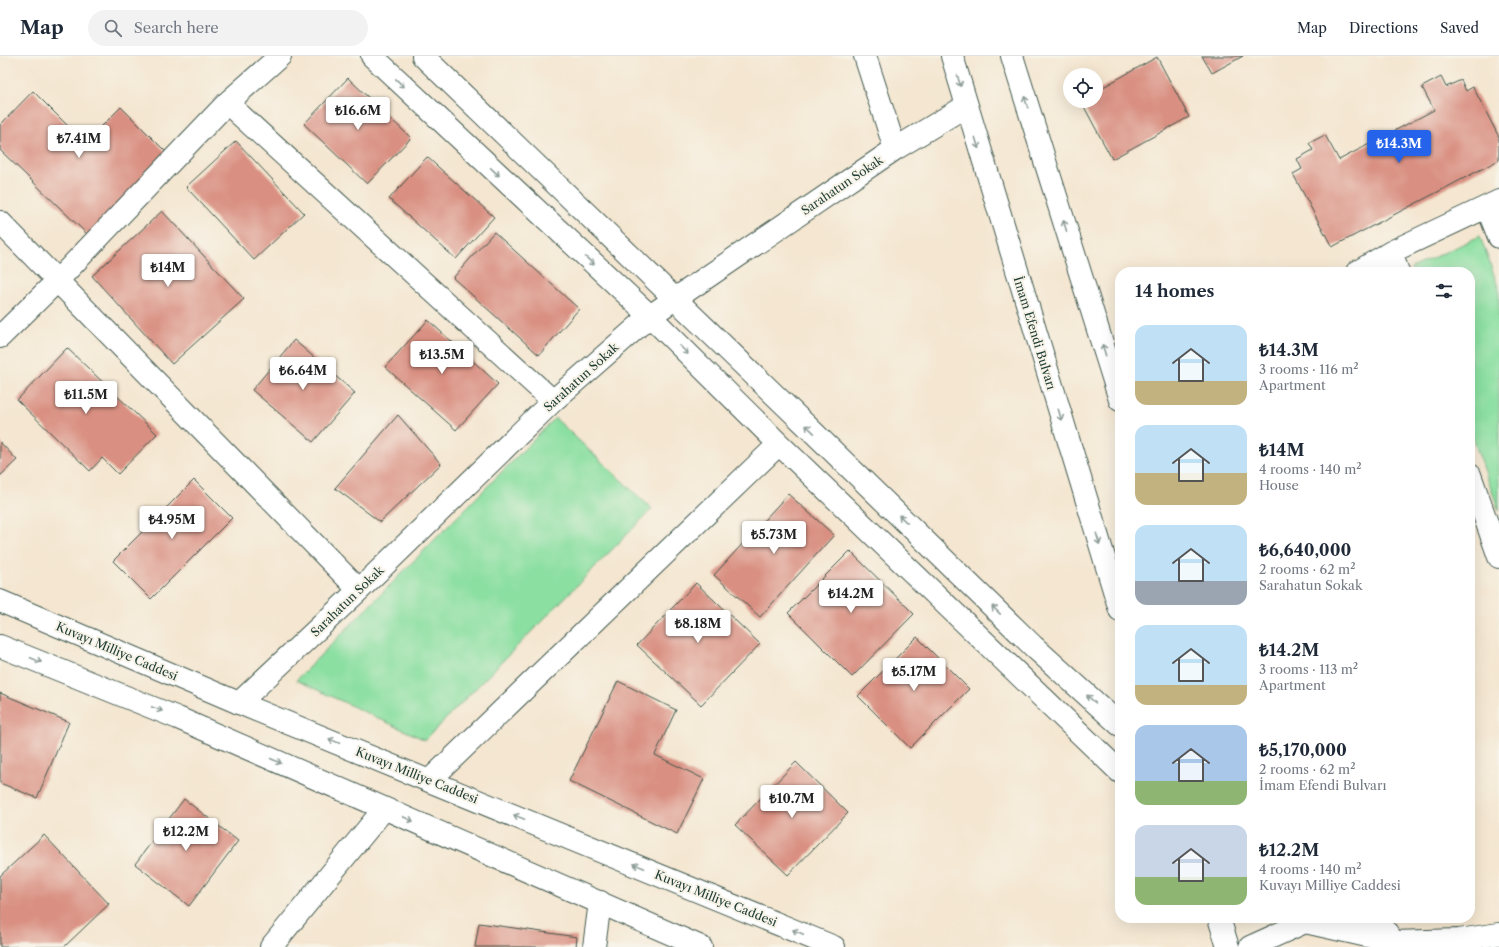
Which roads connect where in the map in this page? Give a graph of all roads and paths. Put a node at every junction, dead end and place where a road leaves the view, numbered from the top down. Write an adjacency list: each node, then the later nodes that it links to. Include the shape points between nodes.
1 (280, 56): 7 (street)
2 (372, 56): 18 (street, one-way to 18)
3 (423, 56): 17 (street)
4 (865, 56): 9 (street)
5 (952, 56): 8 (street, İmam Efendi Bulvarı, one-way to 8)
6 (1017, 58): 20 (street, one-way to 6)
7 (227, 103): 16 (street); 21 (street)
8 (966, 106): 9 (street, Sarahatun Sokak); 26 (street, İmam Efendi Bulvarı, one-way to 26)
9 (895, 149): 17 (street, Sarahatun Sokak)
10 (1493, 204): 12 (street); 13 (street)
11 (0, 222): 16 (street)
12 (1499, 237)
13 (1391, 252): 14 (street); 15 (street)
14 (1366, 267)
15 (1396, 267)
16 (57, 282): 19 (street); 25 (street)
17 (674, 299): 18 (street, Sarahatun Sokak); 30 (street, one-way to 17, via 1033,646)
18 (650, 316): 21 (street, Sarahatun Sokak); 22 (street, one-way to 22)
19 (0, 337)
20 (1115, 383)
21 (553, 401): 25 (street, Sarahatun Sokak)
22 (780, 444): 31 (street); 32 (street)
23 (1475, 489): 24 (street)
24 (1499, 557)
25 (359, 590): 29 (street, Sarahatun Sokak)
26 (1115, 594)
27 (0, 601): 29 (street, Kuvayı Milliye Caddesi)
28 (0, 646): 33 (street, one-way to 33, via 178,718)
29 (239, 702): 32 (street, Kuvayı Milliye Caddesi, one-way to 29)
30 (1115, 720)
31 (1115, 767)
32 (430, 780): 45 (street, Kuvayı Milliye Caddesi, one-way to 32)
33 (384, 808): 34 (street, one-way to 34); 42 (street)
34 (600, 902): 43 (street); 44 (street)
35 (1221, 923): 46 (street)
36 (1303, 923): 47 (street)
37 (1309, 923): 41 (street)
38 (1369, 923): 41 (street)
39 (1380, 923): 41 (street)
40 (1499, 934): 41 (street, via 1458,940)
41 (1396, 944)
42 (271, 947)
43 (594, 947)
44 (701, 947)
45 (834, 947)
46 (1228, 947)
47 (1250, 947)

